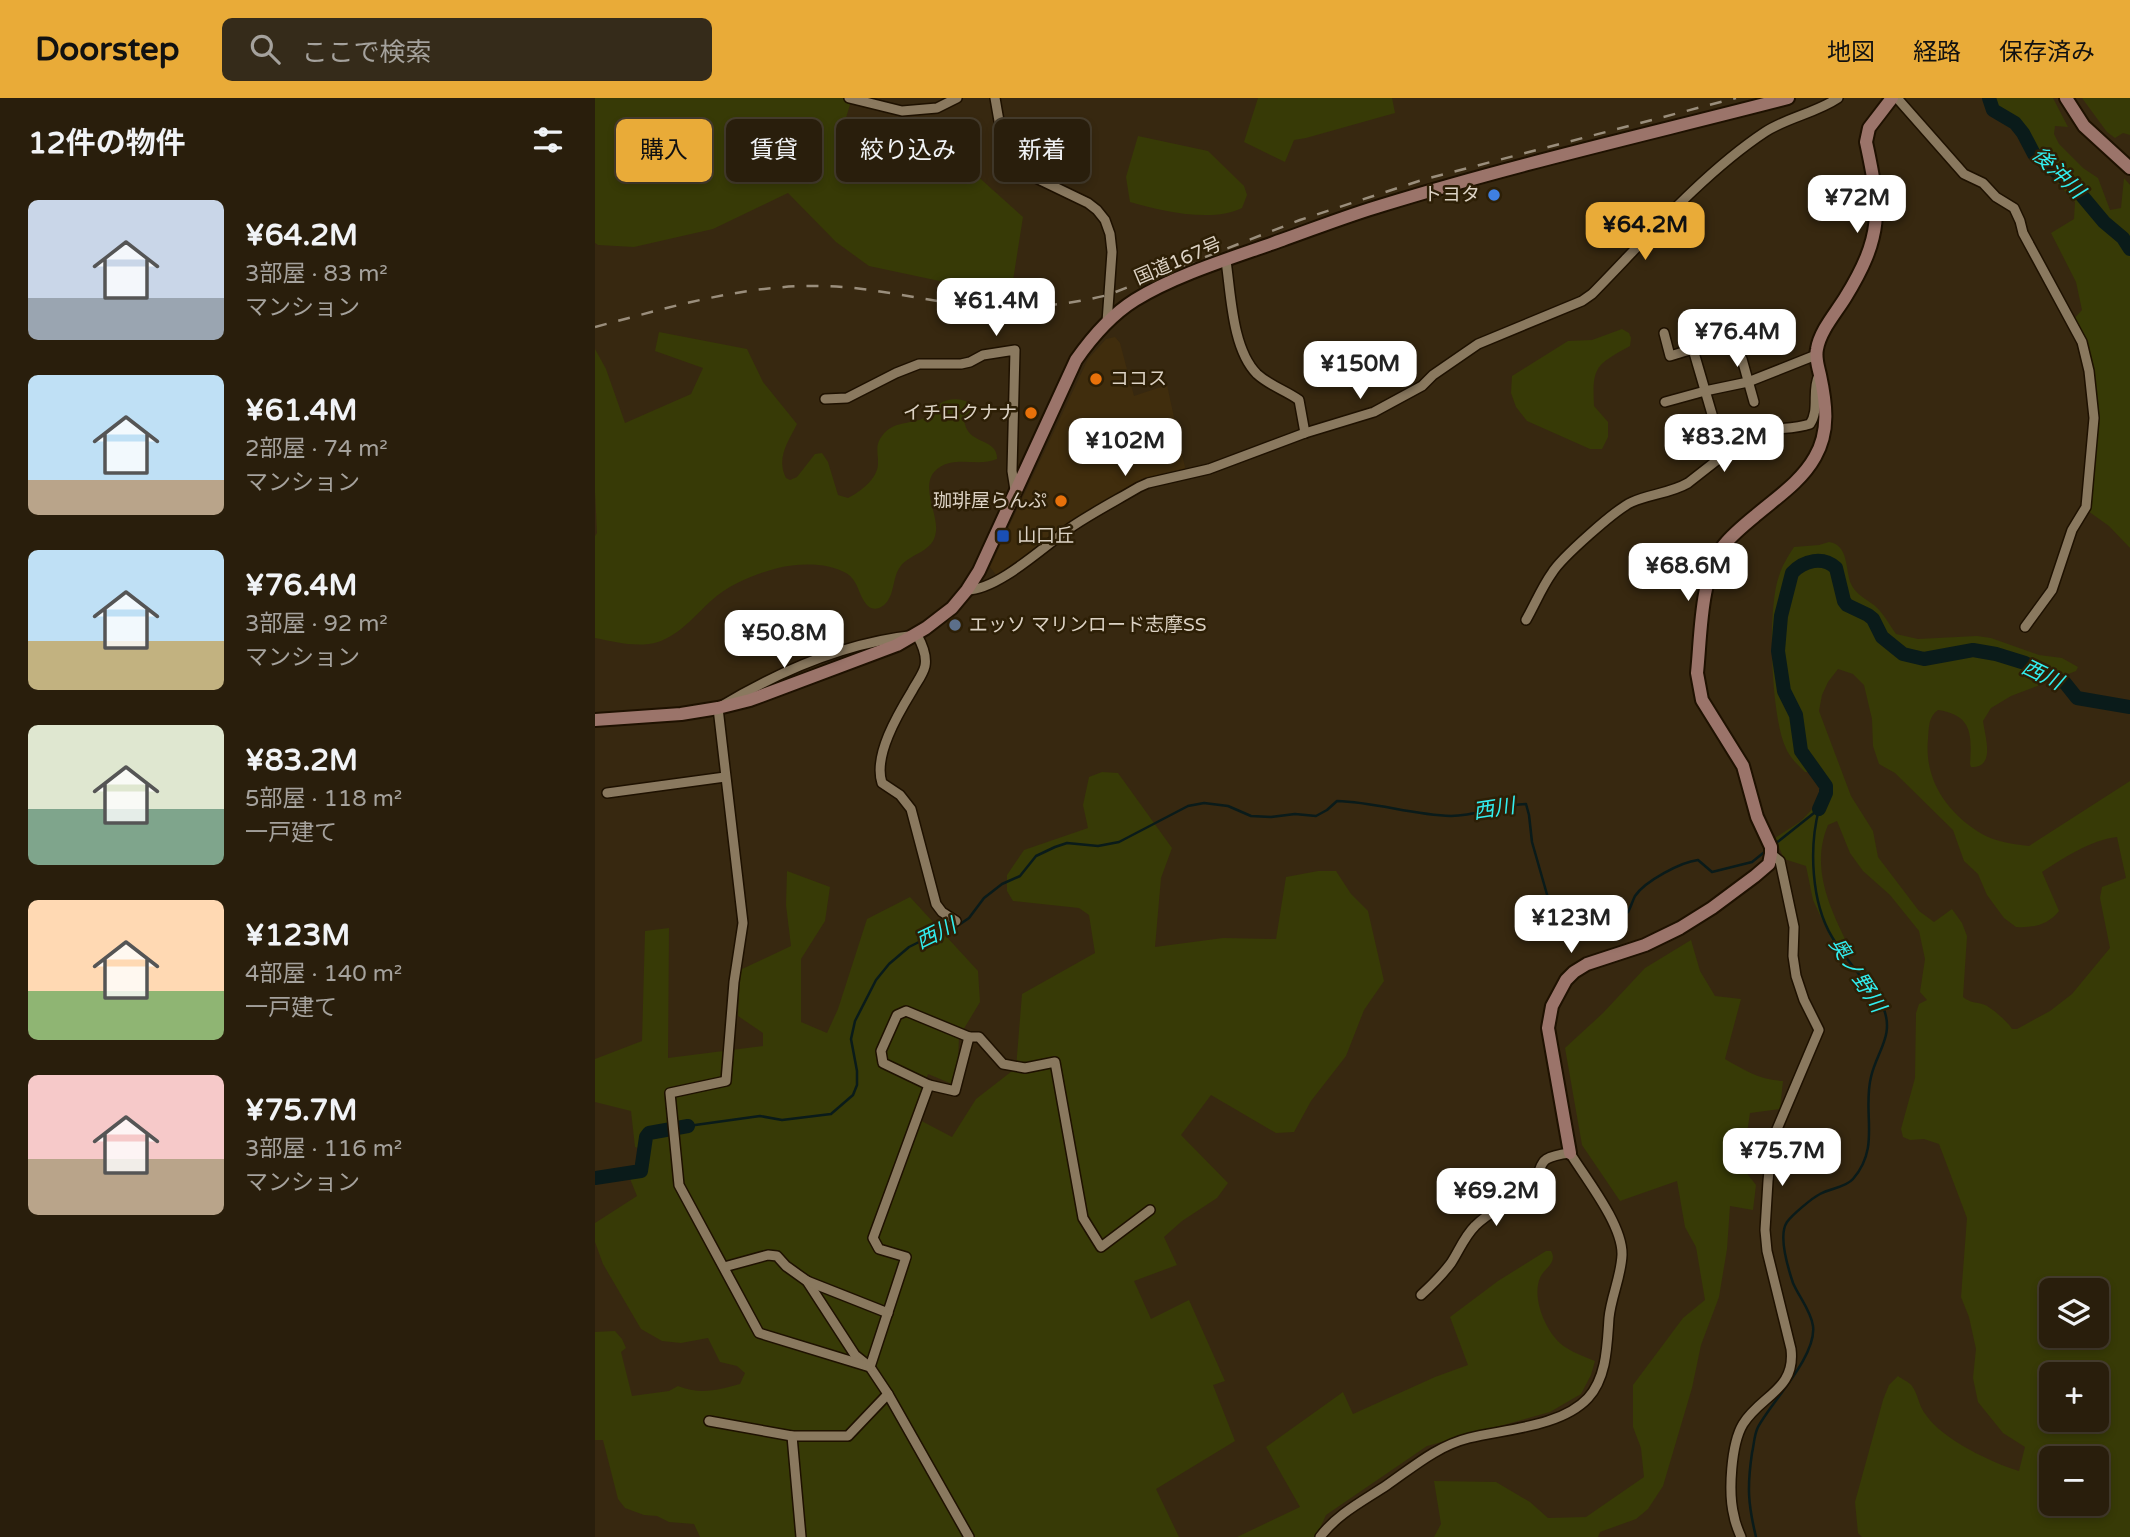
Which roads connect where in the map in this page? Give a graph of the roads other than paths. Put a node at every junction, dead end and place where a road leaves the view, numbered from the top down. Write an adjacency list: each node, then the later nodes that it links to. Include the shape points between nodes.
1 (849, 98): 2 (street, via 902,111 937,108)
2 (957, 98)
3 (995, 98): 11 (street, via 1009,154 1034,177 1088,203 1105,220 1112,252)
4 (1788, 98): 10 (street, 国道167号, via 1380,205)
5 (1838, 98): 23 (street, via 1767,131 1745,147 1582,301 1478,344 1422,386 1374,412)
6 (1892, 98): 15 (street, via 1867,134 1876,194 1870,250 1822,335)
7 (1898, 98): 28 (street, via 1964,174 2014,208 2082,342 2089,371 2094,418 2086,507 2072,530 2052,590)
8 (2066, 98): 9 (street, via 2084,126)
9 (2130, 168)
10 (1226, 261): 11 (street, 国道167号, via 1148,293); 23 (street, via 1245,359 1271,385 1299,400)
11 (1107, 321): 25 (street, 国道167号, via 1071,370)
12 (1664, 333): 14 (street, via 1671,356)
13 (1690, 339): 14 (street)
14 (1693, 349): 19 (street)
15 (1816, 355): 17 (street); 18 (street)
16 (1742, 359): 18 (street)
17 (1819, 374): 27 (street, via 1816,413 1810,424 1758,431 1688,484 1619,509 1562,558); 34 (street, via 1826,404 1819,449 1805,473 1723,546 1705,593 1697,673 1702,700 1743,766)
18 (1748, 382): 19 (street); 22 (street)
19 (1705, 391): 21 (street); 24 (street, via 1714,421)
20 (825, 399): 25 (street, via 847,398 919,364 961,364 1015,350)
21 (1665, 402)
22 (1754, 402)
23 (1305, 433): 26 (street, via 1209,469 1139,487 1010,572)
24 (1692, 435)
25 (1015, 492): 26 (street, 国道167号)
26 (967, 590): 29 (street, 国道167号)
27 (1526, 620)
28 (2025, 627)
29 (917, 635): 30 (street, 国道167号, via 750,700); 35 (street, via 925,665 884,748 880,778 911,809 936,904)
30 (718, 708): 31 (street, 国道167号); 32 (street)
31 (595, 719)
32 (725, 777): 33 (street); 40 (street, via 743,922 726,1081 670,1093 679,1185)
33 (607, 793)
34 (1772, 854): 38 (street, via 1769,864 1755,876 1680,928 1587,964 1566,980 1552,1006 1548,1028); 51 (street, via 1780,861 1794,927 1796,976 1819,1030 1772,1141 1765,1230 1792,1366 1783,1384 1745,1421 1738,1435 1731,1489)
35 (956, 921)
36 (969, 1037): 37 (street, via 955,1091); 37 (street, via 906,1011 897,1015 881,1051 883,1063); 39 (street, via 979,1037 1003,1064 1025,1068 1055,1062 1083,1218 1101,1247)
37 (929, 1085): 43 (street, via 873,1238 879,1250 906,1257)
38 (1570, 1153): 42 (street, via 1543,1161 1532,1185 1477,1224 1453,1261); 50 (street, via 1609,1215 1622,1250 1606,1353 1593,1392 1551,1420 1467,1438 1434,1453 1343,1513)
39 (1150, 1210)
40 (724, 1267): 41 (street, via 777,1256); 44 (street, via 759,1333)
41 (807, 1281): 43 (street); 44 (street, via 855,1355)
42 (1421, 1295)
43 (888, 1313): 44 (street)
44 (870, 1367): 45 (street)
45 (888, 1394): 47 (street, via 848,1436); 49 (street)
46 (709, 1421): 47 (street)
47 (792, 1436): 48 (street)
48 (801, 1537)
49 (969, 1537)
50 (1320, 1537)
51 (1741, 1537)

